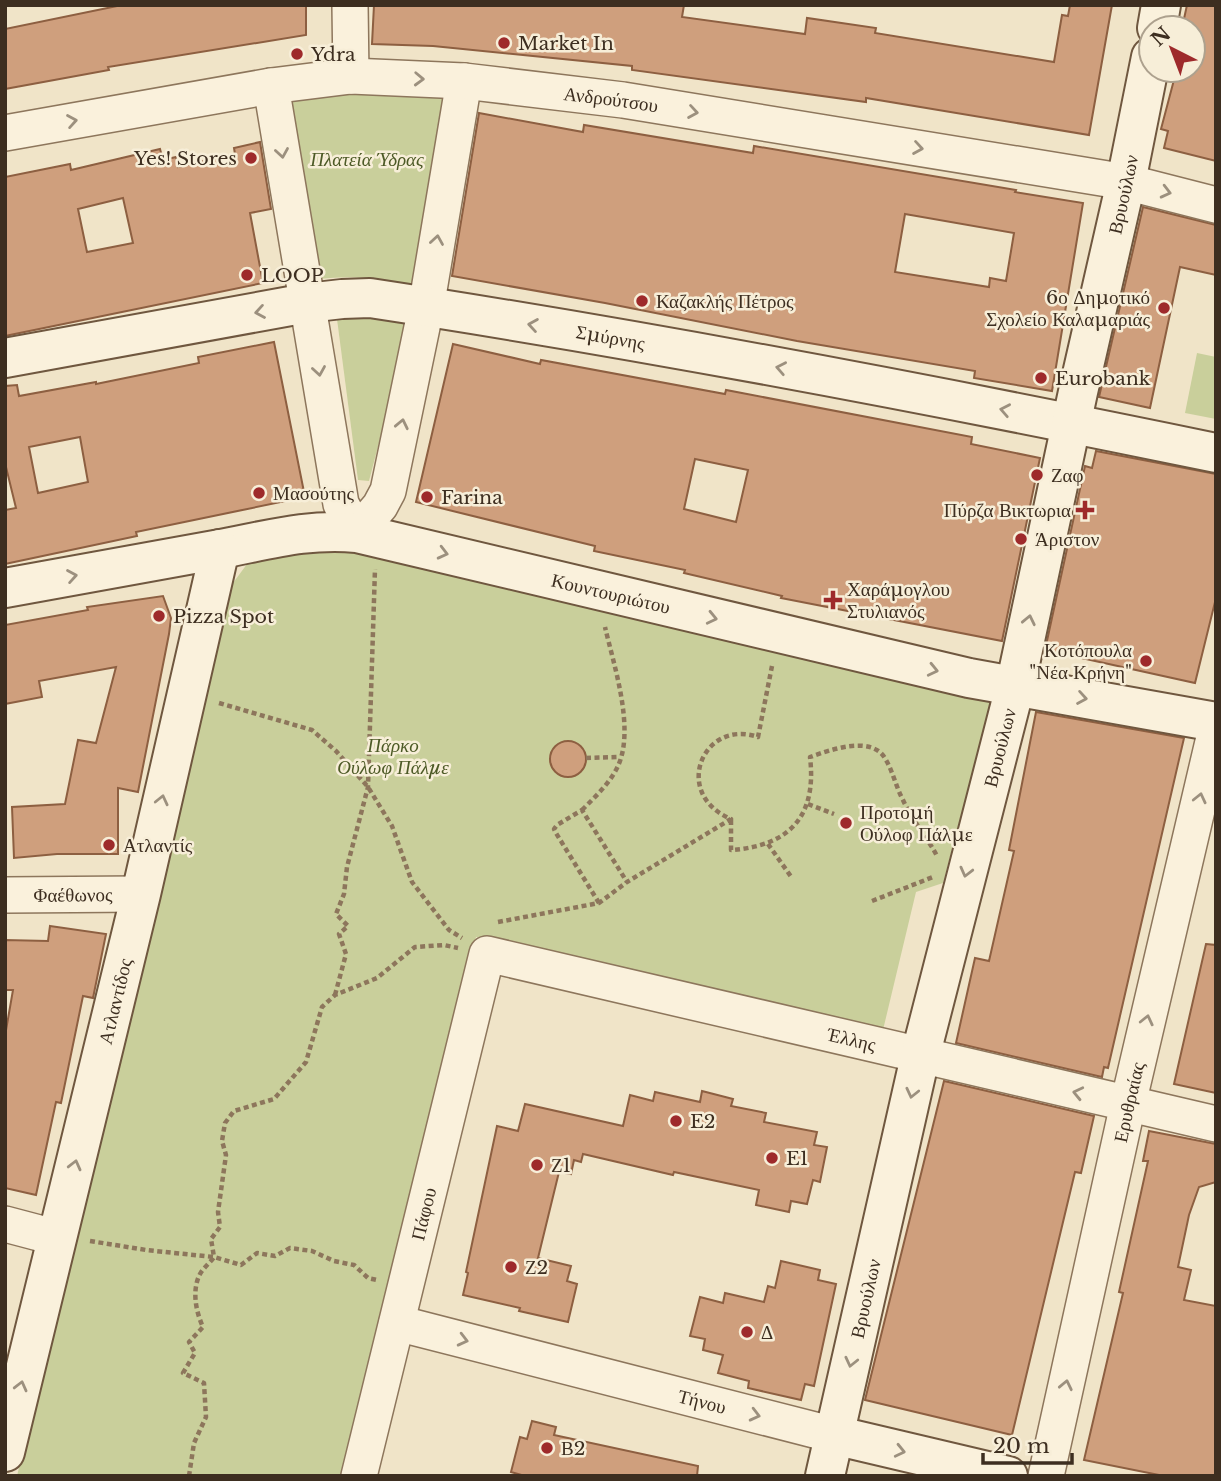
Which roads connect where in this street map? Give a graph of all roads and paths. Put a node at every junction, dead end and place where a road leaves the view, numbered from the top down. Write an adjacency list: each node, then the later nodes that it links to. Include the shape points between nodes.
1 (350, 5): 2 (street)
2 (351, 76): 3 (street, Ανδρούτσου, one-way to 3); 5 (street, Ανδρούτσου)
3 (464, 80): 7 (street, Ανδρούτσου, one-way to 7, via 623,100); 10 (street, one-way to 3)
4 (1146, 84): 7 (main road, Βρυούλων)
5 (271, 86): 6 (street, Ανδρούτσου, one-way to 5); 9 (street, one-way to 9)
6 (5, 133)
7 (1126, 182): 8 (street, Ανδρούτσου, one-way to 8); 12 (main road, Βρυούλων)
8 (1216, 205)
9 (307, 303): 10 (main road, Σμύρνης, via 370,298); 11 (main road, Σμύρνης, one-way to 11); 14 (street, one-way to 14, via 341,504)
10 (426, 308): 12 (main road, Σμύρνης, one-way to 10, via 675,348); 14 (street, one-way to 10, via 388,491)
11 (5, 358)
12 (1072, 423): 13 (main road, Σμύρνης); 19 (main road, Βρυούλων, one-way to 12)
13 (1216, 453)
14 (367, 535): 15 (main road, Κουντουριώτου, via 332,530 297,533); 17 (main road, Κουντουριώτου, one-way to 17); 25 (path)
15 (220, 549): 16 (main road, Κουντουριώτου, one-way to 15); 20 (main road, Ατλαντίδος)
16 (5, 588)
17 (780, 634): 19 (main road, Κουντουριώτου, one-way to 19); 29 (path, via 758,737 734,734 720,739 701,761 700,791 718,814)
18 (614, 666): 23 (path, via 625,737)
19 (1014, 687): 21 (main road, Κουντουριώτου, one-way to 21); 41 (main road, Βρυούλων, one-way to 41)
20 (186, 694): 25 (path, via 312,730); 35 (main road, Ατλαντίδος, one-way to 20)
21 (1216, 722)
22 (1216, 729): 42 (street, Ερυθραίας, one-way to 22)
23 (620, 757): 24 (path); 27 (path, via 605,785)
24 (586, 758)
25 (368, 787): 39 (path, via 392,826 412,881 449,930 466,941); 40 (path, via 337,914 348,926 339,934 346,954)
26 (808, 803): 28 (path); 30 (path, via 796,824); 31 (path, via 813,780 810,757 841,747 878,750)
27 (582, 810): 34 (path); 38 (path, via 554,829)
28 (834, 814)
29 (731, 819): 30 (path, via 731,850); 34 (path)
30 (768, 844): 33 (path)
31 (942, 864)
32 (934, 877): 37 (path)
33 (792, 878)
34 (626, 882): 38 (path)
35 (141, 894): 36 (street, Φαέθωνος); 45 (main road, Ατλαντίδος, one-way to 35)
36 (5, 895)
37 (872, 901)
38 (599, 903): 39 (path)
39 (483, 937): 40 (path, via 415,947 377,978); 41 (street, Έλλης); 47 (street, Πάφου)
40 (335, 995): 46 (path, via 322,1007 306,1062 274,1098 234,1111 225,1123 220,1227 211,1239)
41 (920, 1057): 42 (street, Έλλης, one-way to 41); 48 (main road, Βρυούλων, one-way to 48)
42 (1128, 1104): 43 (street, Έλλης); 54 (street, Ερυθραίας, one-way to 42)
43 (1216, 1124)
44 (5, 1224): 45 (street)
45 (58, 1238): 46 (path); 49 (main road, Ατλαντίδος, one-way to 45)
46 (214, 1257): 47 (path, via 241,1265 257,1253 275,1256 290,1248 354,1265 368,1278 384,1282); 50 (path, via 199,1275 195,1297 203,1327 189,1342 195,1353 183,1373 204,1383 206,1417 194,1443)
47 (397, 1323): 48 (street, Τήνου, one-way to 48); 51 (street, Πάφου)
48 (834, 1436): 52 (main road, Βρυούλων); 53 (main road, Τήνου, one-way to 53)
49 (5, 1452)
50 (189, 1476)
51 (359, 1476)
52 (825, 1476)
53 (1008, 1476)
54 (1046, 1476)

